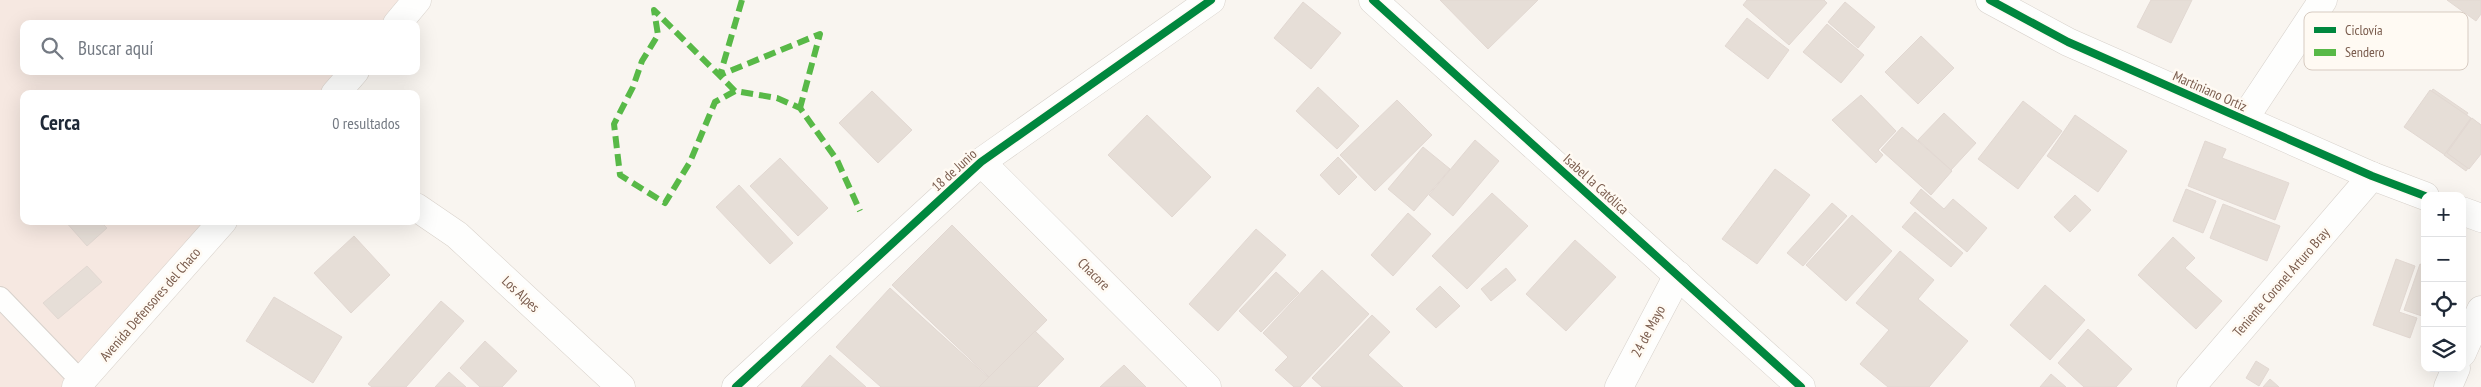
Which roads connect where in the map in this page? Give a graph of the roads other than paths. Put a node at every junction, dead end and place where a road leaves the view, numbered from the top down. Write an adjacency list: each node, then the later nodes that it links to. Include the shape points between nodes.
1 (418, 0): 7 (street)
2 (1211, 0): 12 (street, 18 de Junio)
3 (1373, 0): 19 (street, Isabel la Católica)
4 (1990, 0): 11 (street, Martiniano Ortiz, via 2068,42)
5 (2323, 0): 6 (street)
6 (2315, 12)
7 (400, 20)
8 (2304, 29): 11 (street)
9 (352, 75): 10 (street)
10 (338, 90)
11 (2244, 119): 13 (street, Martiniano Ortiz)
12 (981, 162): 26 (street, 18 de Junio); 27 (street, Chacore)
13 (2372, 176): 14 (street, Martiniano Ortiz); 30 (street, Teniente Coronel Arturo Bray)
14 (2421, 194)
15 (420, 210): 25 (street, Los Alpes, via 457,235)
16 (2466, 212): 17 (street)
17 (2481, 218)
18 (219, 225): 24 (street, Avenida Defensores del Chaco)
19 (1678, 274): 28 (street, 24 de Mayo); 29 (street, Isabel la Católica)
20 (0, 297): 24 (lane)
21 (2481, 310): 22 (street)
22 (2466, 345)
23 (2454, 372): 31 (street)
24 (79, 384)
25 (621, 387)
26 (736, 387)
27 (1207, 387)
28 (1619, 387)
29 (1802, 387)
30 (2191, 387)
31 (2448, 387)

